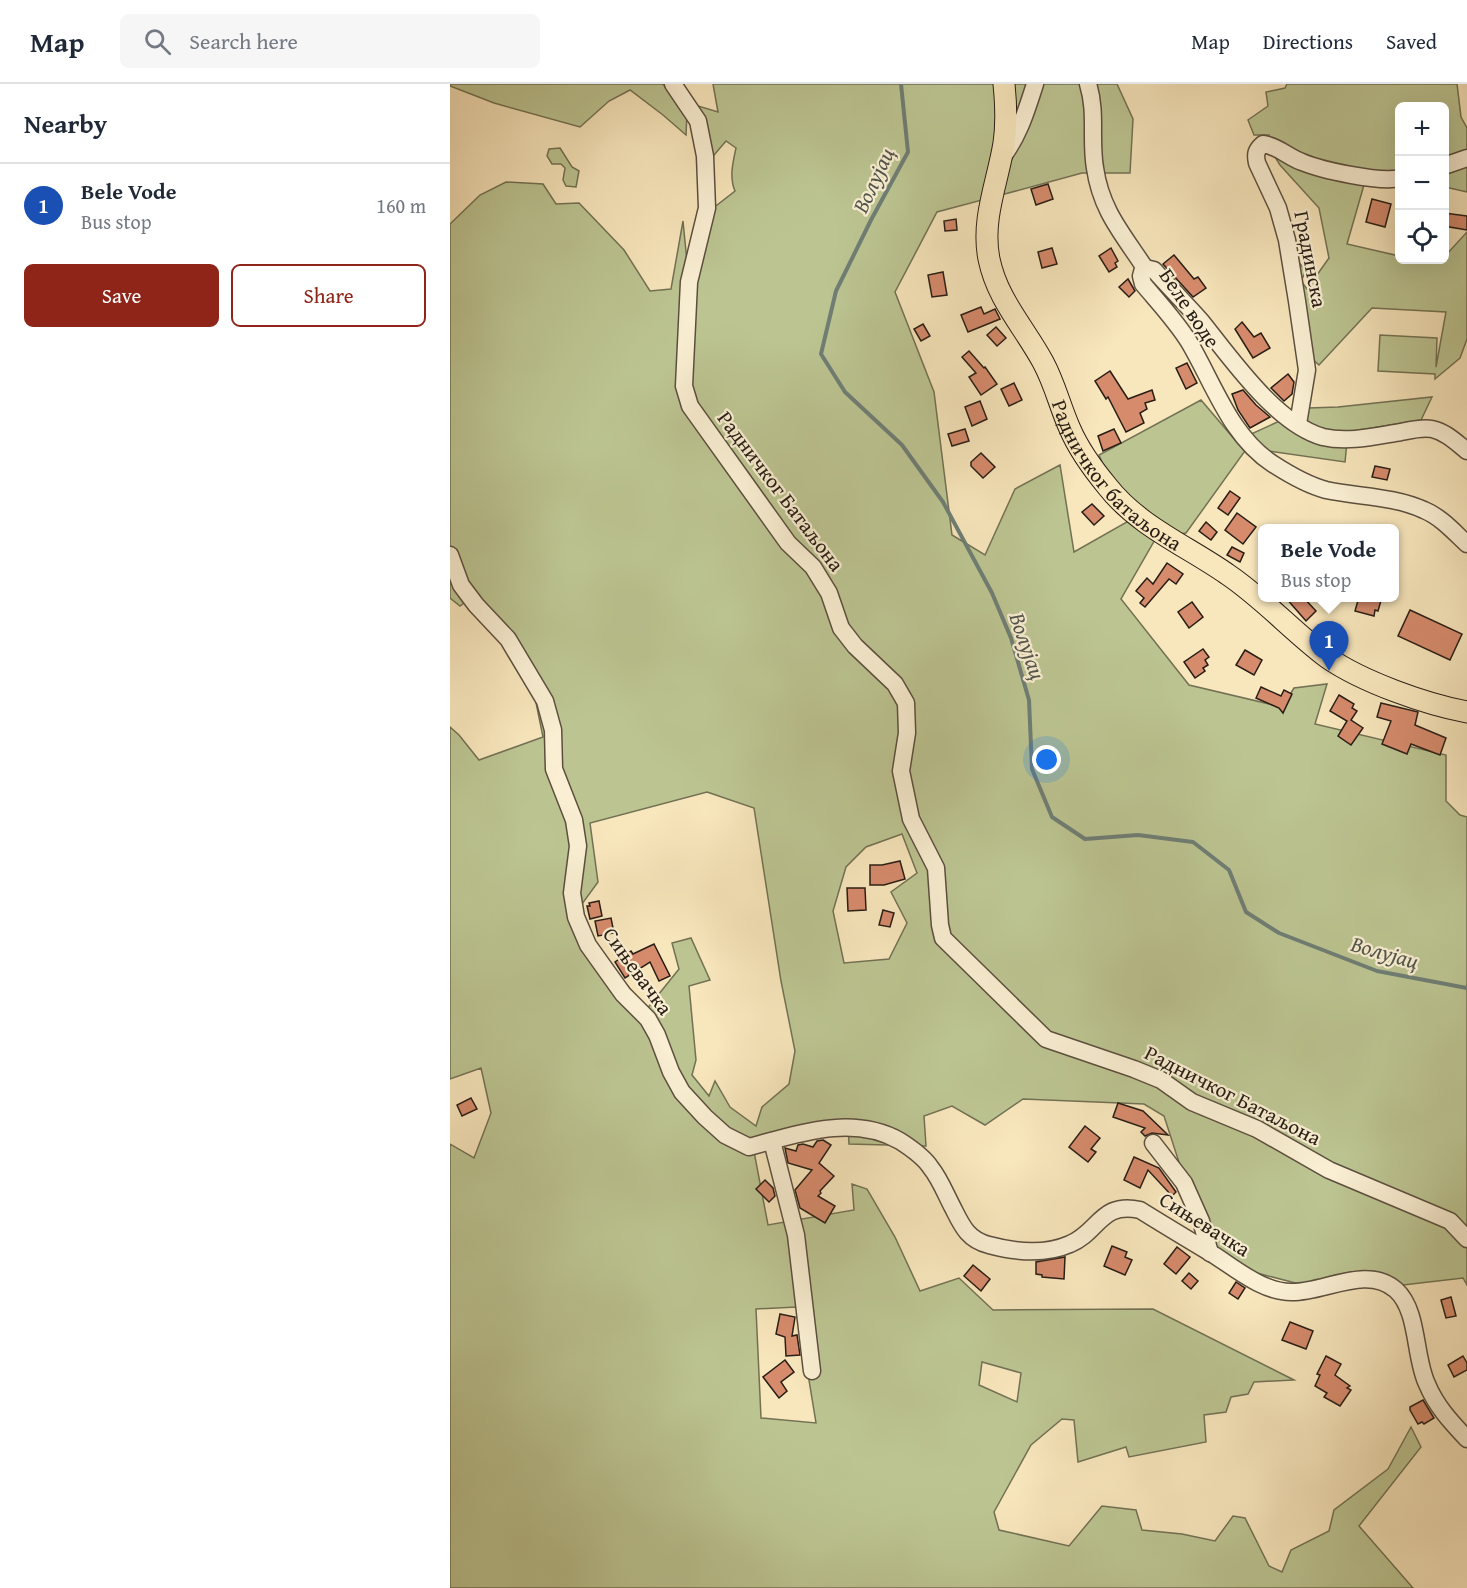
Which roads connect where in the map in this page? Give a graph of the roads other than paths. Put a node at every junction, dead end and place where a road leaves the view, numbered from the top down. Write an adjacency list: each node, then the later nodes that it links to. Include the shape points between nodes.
1 (673, 84): 19 (street, Радничког Батаљона, via 698,121 705,156 707,208 689,282 684,387 690,406 788,543 813,567 829,593 841,628 895,684 906,703 907,733 901,771 911,819 936,868 943,938 1046,1039 1161,1080 1192,1102 1257,1129 1329,1170 1450,1221)
2 (1004, 84): 6 (main road, Радничког батаљона, via 1006,129)
3 (1035, 84): 6 (street, via 1023,125)
4 (1088, 84): 9 (street, via 1094,108 1094,166 1101,199)
5 (1467, 158): 7 (street)
6 (1001, 159): 14 (main road, Радничког батаљона, via 987,227 993,278 1049,375 1076,442 1108,489 1151,526)
7 (1449, 164)
8 (1395, 179): 10 (street, Градинска, via 1361,177 1301,162 1272,146 1263,144 1257,148 1257,163 1278,208 1287,240 1302,336 1307,370)
9 (1145, 267): 10 (street, Беле воде, via 1154,270 1252,385); 12 (street, Беле воде, via 1141,272 1143,284 1188,341 1250,446 1310,485 1387,498 1426,511)
10 (1298, 424): 11 (street, Беле воде, via 1339,439 1430,428 1447,435)
11 (1467, 451)
12 (1467, 544)
13 (450, 555): 17 (street, Сињевачка, via 461,585 508,639 545,701 553,730 554,769 574,820 578,846 572,893 576,917 588,945 623,994 648,1019 682,1092 705,1118 749,1147)
14 (1258, 598)
15 (1262, 602): 16 (main road, Радничког батаљона, via 1329,658 1353,672 1411,696)
16 (1466, 710)
17 (772, 1141): 20 (street, Сињевачка, via 838,1127 887,1134 910,1147 931,1167 966,1233 987,1245 1044,1252 1072,1244 1113,1210 1126,1207 1140,1210); 21 (street, via 796,1235)
18 (1153, 1143): 20 (street, via 1184,1183)
19 (1467, 1239)
20 (1210, 1253): 22 (street, Сињевачка, via 1263,1285 1290,1293 1352,1280 1380,1280 1397,1291 1410,1311 1426,1383 1443,1414)
21 (812, 1371)
22 (1467, 1439)

